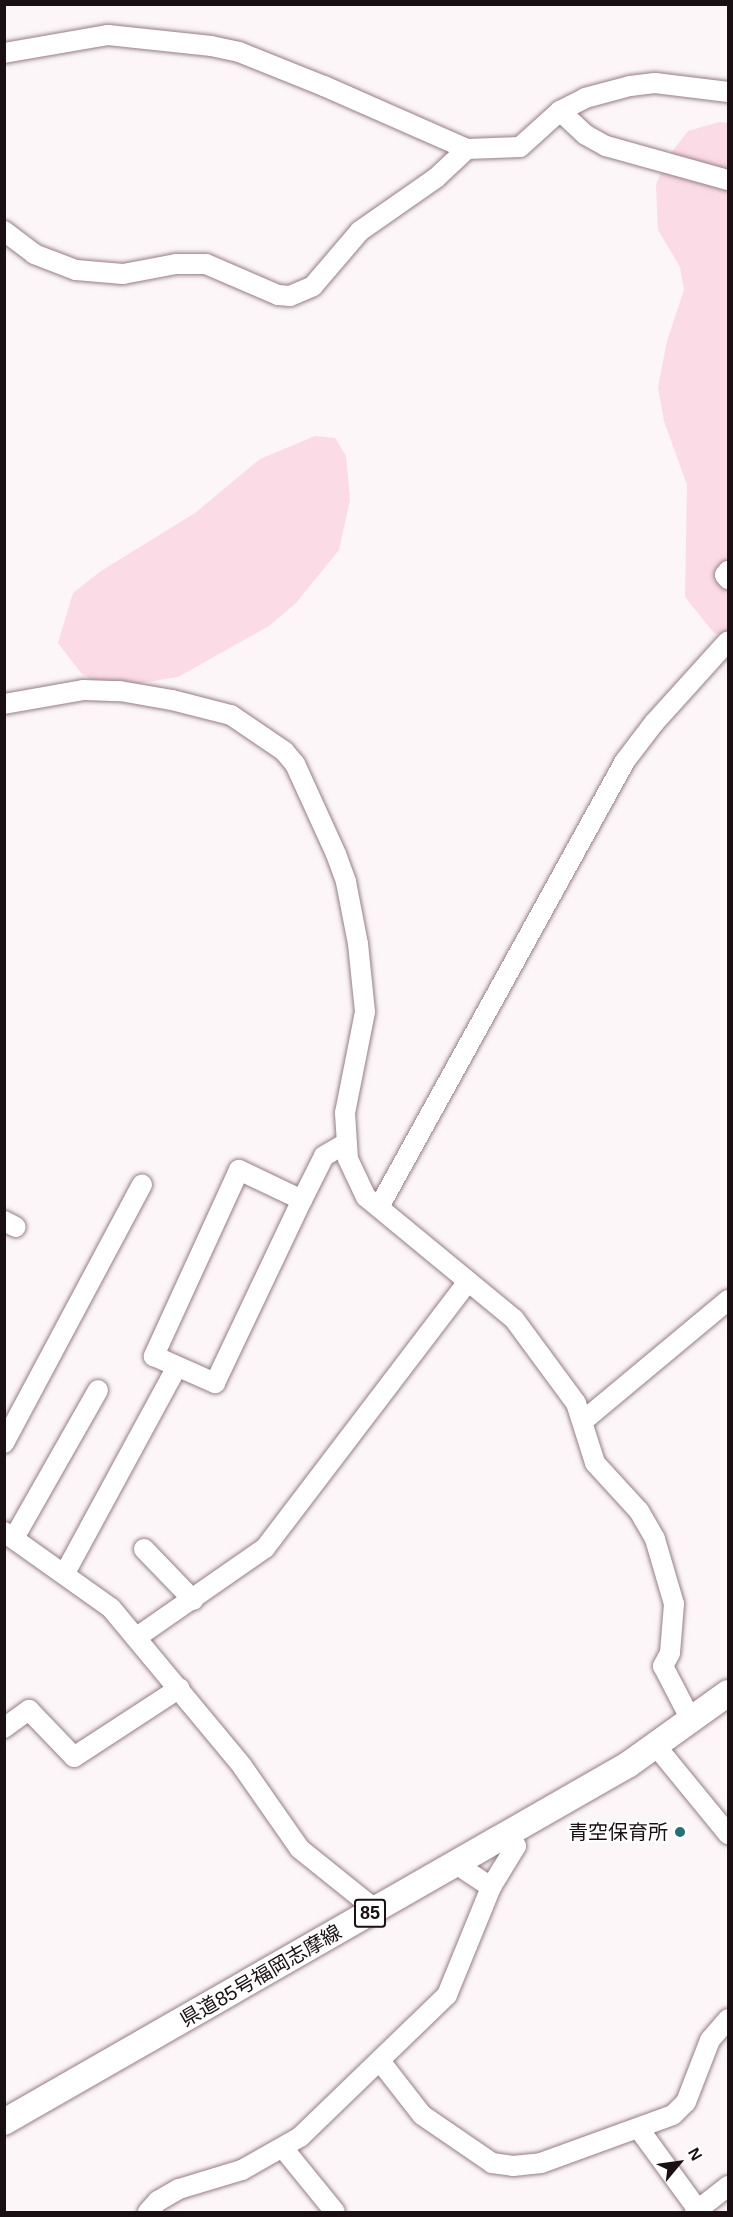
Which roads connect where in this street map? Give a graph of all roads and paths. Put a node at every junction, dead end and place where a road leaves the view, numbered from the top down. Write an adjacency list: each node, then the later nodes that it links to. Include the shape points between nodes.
1 (4, 53): 4 (street, via 108,35 211,46 238,52 324,86)
2 (729, 92): 3 (street, via 655,83 606,92)
3 (560, 111): 4 (street, via 520,147); 5 (street, via 586,135 606,146)
4 (467, 149): 6 (street, via 436,178 366,225 313,286 291,296 278,295 206,264 176,264 123,274 76,270 34,254)
5 (729, 180)
6 (4, 231)
7 (729, 571): 8 (street, via 725,575)
8 (729, 579)
9 (729, 641): 14 (street, via 654,723 626,761)
10 (4, 704): 11 (street, via 82,690 120,691 172,700 231,715 284,751 295,764 346,882 359,956 364,1012 345,1113)
11 (345, 1144): 13 (street, via 324,1156); 14 (street, via 366,1197)
12 (142, 1185): 20 (street)
13 (303, 1200): 17 (street, via 215,1383); 17 (street, via 239,1170 154,1356)
14 (379, 1207): 15 (street)
15 (468, 1282): 19 (street, via 514,1319 576,1403); 24 (street, via 285,1526 265,1548)
16 (729, 1300): 19 (street)
17 (177, 1367): 23 (street)
18 (98, 1390): 21 (street)
19 (583, 1421): 28 (street, via 586,1445 595,1463 639,1512 654,1539 674,1604 670,1653 663,1666)
20 (4, 1443)
21 (10, 1535): 23 (street)
22 (144, 1549): 24 (street)
23 (65, 1573): 25 (street, via 111,1608)
24 (193, 1600): 25 (street)
25 (137, 1637): 26 (street)
26 (180, 1688): 29 (street, via 74,1757 29,1710); 35 (street, via 300,1849)
27 (729, 1693): 28 (main road, 県道85号福岡志摩線 / 85)
28 (691, 1720): 30 (main road, 県道85号福岡志摩線 / 85)
29 (4, 1728)
30 (656, 1746): 31 (street); 32 (main road, 県道85号福岡志摩線 / 85)
31 (729, 1834)
32 (509, 1835): 33 (main road, 県道85号福岡志摩線 / 85); 34 (street, via 516,1846)
33 (456, 1864): 34 (street); 35 (main road, 県道85号福岡志摩線 / 85)
34 (491, 1887): 37 (street, via 447,1995)
35 (376, 1910): 38 (main road, 県道85号福岡志摩線 / 85)
36 (729, 2019): 39 (street, via 710,2040 686,2102 673,2115)
37 (380, 2061): 39 (street, via 422,2115 492,2163 541,2163); 40 (street, via 339,2103)
38 (4, 2121)
39 (639, 2129): 42 (street)
40 (283, 2148): 43 (street, via 242,2170 179,2189); 44 (street)
41 (729, 2186): 42 (street)
42 (696, 2211)
43 (148, 2212)
44 (335, 2212)

